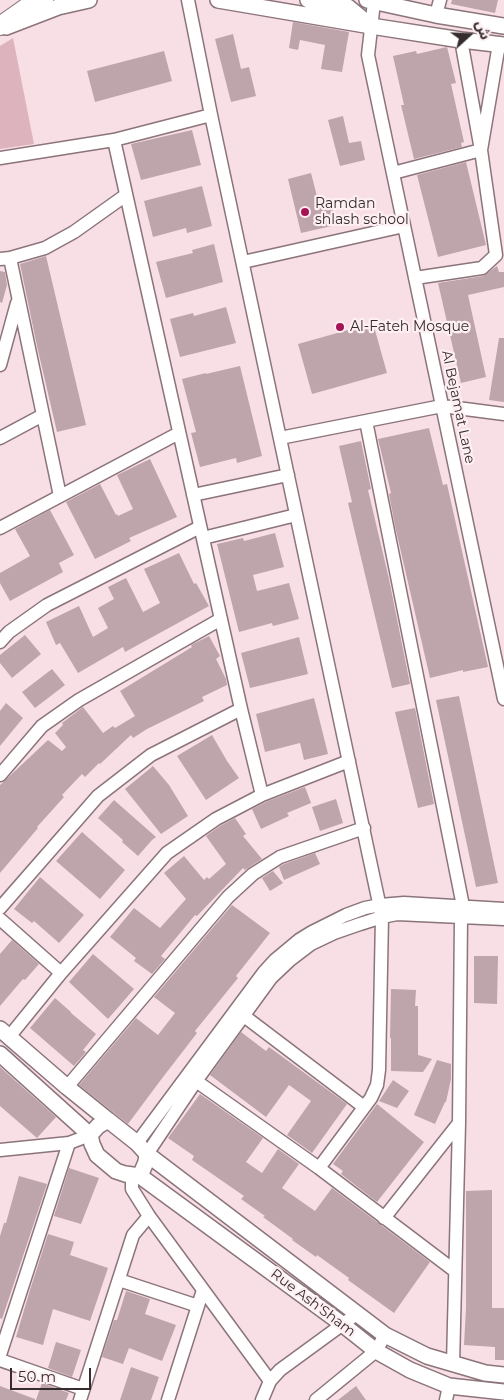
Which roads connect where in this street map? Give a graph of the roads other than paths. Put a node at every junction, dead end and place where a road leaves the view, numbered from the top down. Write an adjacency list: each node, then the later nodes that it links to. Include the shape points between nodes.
1 (44, 0): 11 (highway, via 27,7)
2 (89, 0): 11 (main road, via 58,7)
3 (188, 0): 14 (street)
4 (218, 0): 9 (main road)
5 (308, 0): 9 (main road, via 348,7)
6 (440, 0): 8 (street)
7 (370, 1): 8 (main road); 9 (street, Al Bejamat Lane)
8 (436, 15): 10 (main road)
9 (371, 26): 12 (main road); 18 (street, Al Bejamat Lane, via 368,55)
10 (504, 26)
11 (0, 28)
12 (461, 40): 13 (main road); 16 (street)
13 (501, 45): 16 (street)
14 (211, 115): 15 (street); 22 (street)
15 (114, 140): 17 (street); 19 (street)
16 (481, 150): 18 (street); 23 (street, via 496,256 482,268)
17 (0, 158)
18 (393, 173): 20 (street, Al Bejamat Lane)
19 (126, 195): 21 (street, via 45,248); 30 (street)
20 (404, 226): 22 (street); 23 (street, Al Bejamat Lane)
21 (5, 259): 24 (street)
22 (242, 262): 32 (street)
23 (415, 278): 26 (street, Al Bejamat Lane)
24 (18, 300): 25 (street); 28 (street)
25 (0, 366)
26 (442, 406): 27 (street); 29 (street); 41 (street, Al Bejamat Lane)
27 (504, 414)
28 (43, 415): 31 (street); 35 (street)
29 (366, 421): 32 (street); 50 (street)
30 (179, 433): 34 (street); 35 (street)
31 (0, 438)
32 (280, 438): 33 (street)
33 (288, 474): 34 (street); 36 (street)
34 (193, 494): 38 (street)
35 (60, 496): 37 (street)
36 (296, 515): 38 (street); 43 (street)
37 (0, 528)
38 (202, 533): 39 (street); 40 (street, via 47,605)
39 (221, 619): 42 (street); 44 (street, via 79,700 42,726)
40 (0, 642)
41 (504, 700)
42 (241, 709): 45 (street); 47 (street, via 151,755 98,796)
43 (349, 761): 45 (street); 46 (street)
44 (0, 775)
45 (262, 795): 53 (street, via 216,819 167,853)
46 (364, 828): 49 (street); 58 (street, via 280,857 253,874 228,897)
47 (0, 908)
48 (504, 909): 50 (street)
49 (381, 911): 50 (street, via 404,903); 54 (street, via 322,938 300,952 271,978); 59 (street, via 378,1078); 64 (street, via 366,908 346,915 312,932 275,960)
50 (462, 912): 52 (street); 61 (street)
51 (0, 919): 53 (street)
52 (504, 919)
53 (61, 973): 55 (street)
54 (244, 1016): 57 (street); 59 (street)
55 (5, 1033): 58 (main road)
56 (0, 1054): 62 (main road)
57 (196, 1081): 64 (street); 66 (street)
58 (67, 1087): 60 (main road)
59 (364, 1107): 66 (street)
60 (108, 1120): 62 (main road); 64 (main road, Rue Ash'Sham)
61 (459, 1123): 69 (street); 70 (street)
62 (90, 1135): 63 (street); 67 (main road, Rue Ash'Sham, via 97,1154 110,1167 116,1172)
63 (69, 1143): 65 (street); 78 (street)
64 (142, 1148): 67 (main road, via 146,1162); 74 (main road, Rue Ash'Sham)
65 (0, 1150)
66 (319, 1168): 69 (street)
67 (136, 1175): 68 (street, via 132,1189); 75 (main road, Rue Ash'Sham)
68 (149, 1216): 71 (street, via 133,1235); 72 (street)
69 (384, 1218): 70 (street)
70 (455, 1271): 80 (street)
71 (119, 1280): 73 (street); 85 (street)
72 (203, 1290): 73 (street); 82 (street)
73 (198, 1306): 87 (street)
74 (358, 1312): 75 (street); 76 (main road, Rue Ash'Sham)
75 (342, 1324): 77 (main road, Rue Ash'Sham); 82 (street)
76 (385, 1335): 77 (street); 80 (main road, Rue Ash'Sham)
77 (376, 1352): 84 (main road, Rue Ash'Sham); 88 (street)
78 (0, 1355)
79 (0, 1360): 85 (street)
80 (452, 1364): 81 (main road, Rue Ash'Sham)
81 (504, 1375)
82 (270, 1381): 86 (street)
83 (504, 1392): 84 (main road, Rue Ash'Sham)
84 (448, 1393)
85 (82, 1394)
86 (265, 1398)
87 (168, 1400)
88 (316, 1400)

